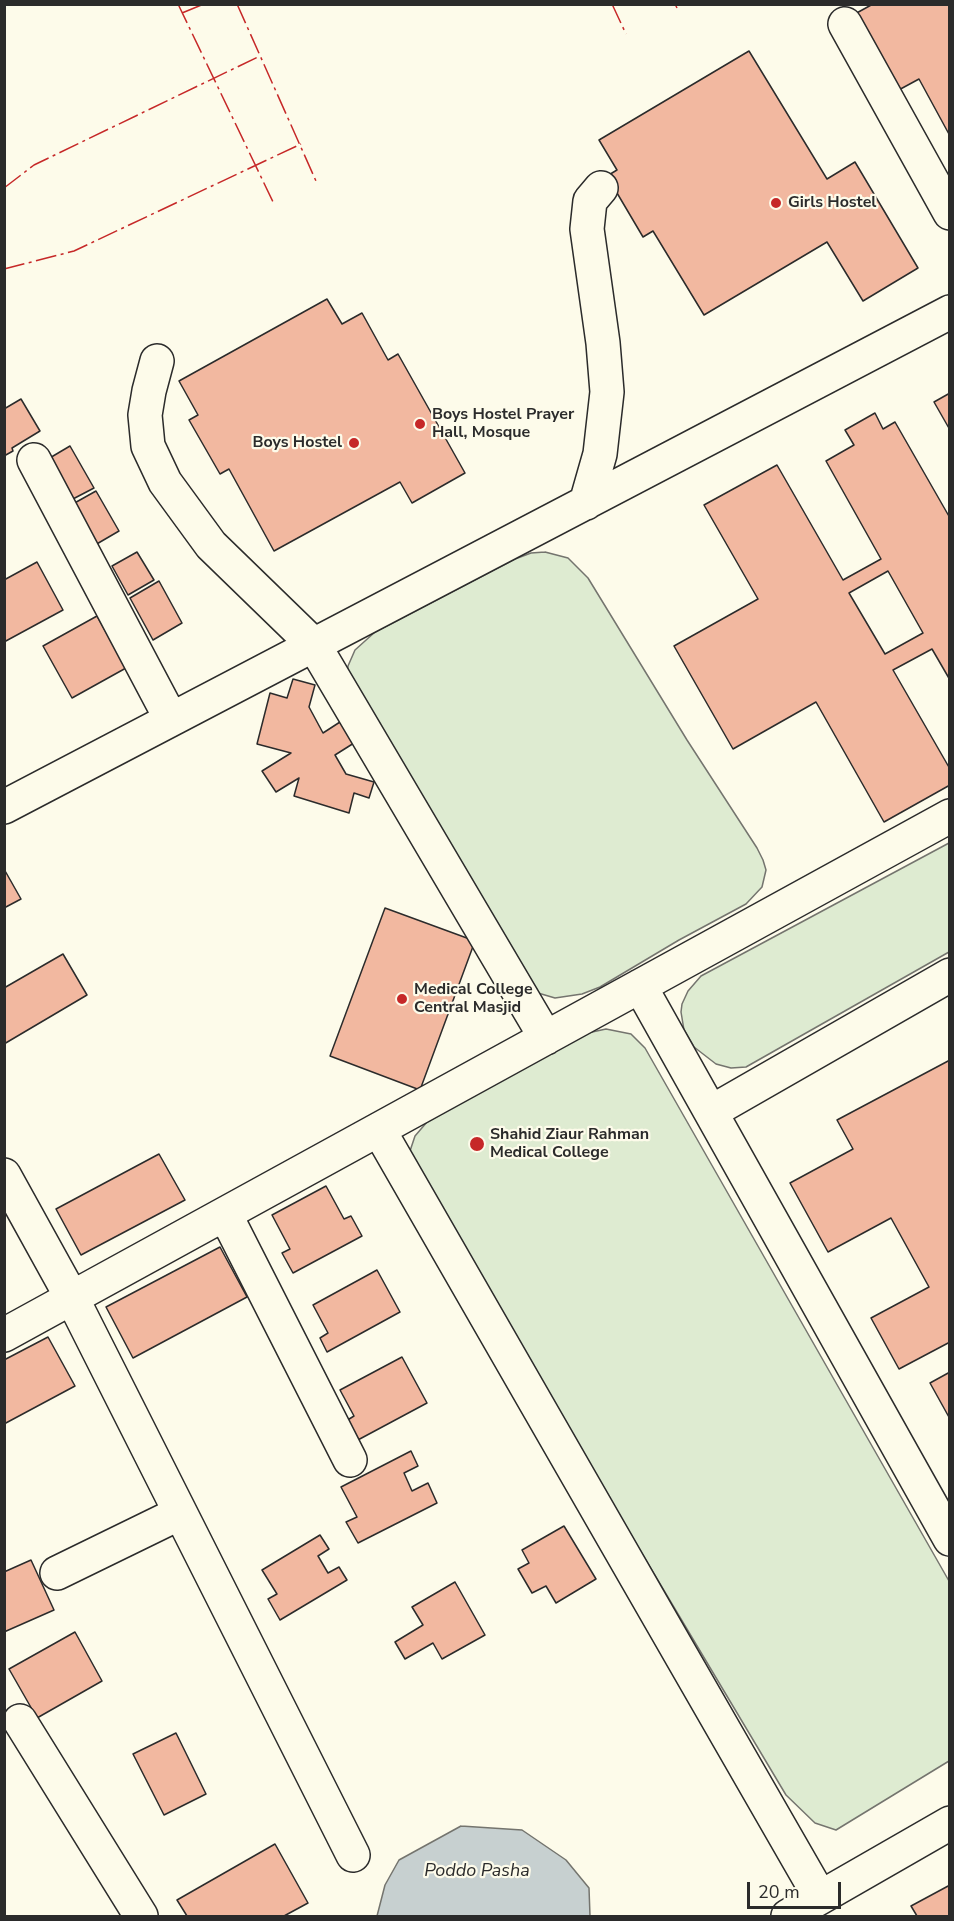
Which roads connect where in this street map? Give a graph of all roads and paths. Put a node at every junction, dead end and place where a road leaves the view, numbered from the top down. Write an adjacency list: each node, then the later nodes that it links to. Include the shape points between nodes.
1 (845, 24): 3 (lane)
2 (601, 188): 7 (lane, via 590,201 587,229 607,392 600,454)
3 (950, 213)
4 (950, 312): 7 (lane)
5 (157, 361): 8 (lane, via 145,415 148,446 165,482 211,545)
6 (34, 460): 9 (lane)
7 (585, 503): 8 (lane)
8 (314, 645): 9 (lane); 14 (lane)
9 (171, 719): 10 (lane)
10 (6, 788)
11 (950, 816): 13 (lane)
12 (950, 975): 15 (lane)
13 (640, 986): 14 (lane); 15 (lane)
14 (546, 1038): 16 (lane)
15 (711, 1112): 23 (lane)
16 (379, 1130): 18 (lane); 28 (lane)
17 (4, 1175): 19 (lane)
18 (225, 1214): 19 (lane); 21 (lane)
19 (72, 1298): 20 (lane); 22 (lane)
20 (4, 1335)
21 (350, 1460)
22 (180, 1513): 24 (lane); 27 (lane)
23 (950, 1539)
24 (57, 1573)
25 (20, 1721): 29 (lane)
26 (950, 1823): 28 (lane)
27 (353, 1855)
28 (820, 1898): 30 (lane)
29 (141, 1917)
30 (788, 1917)

